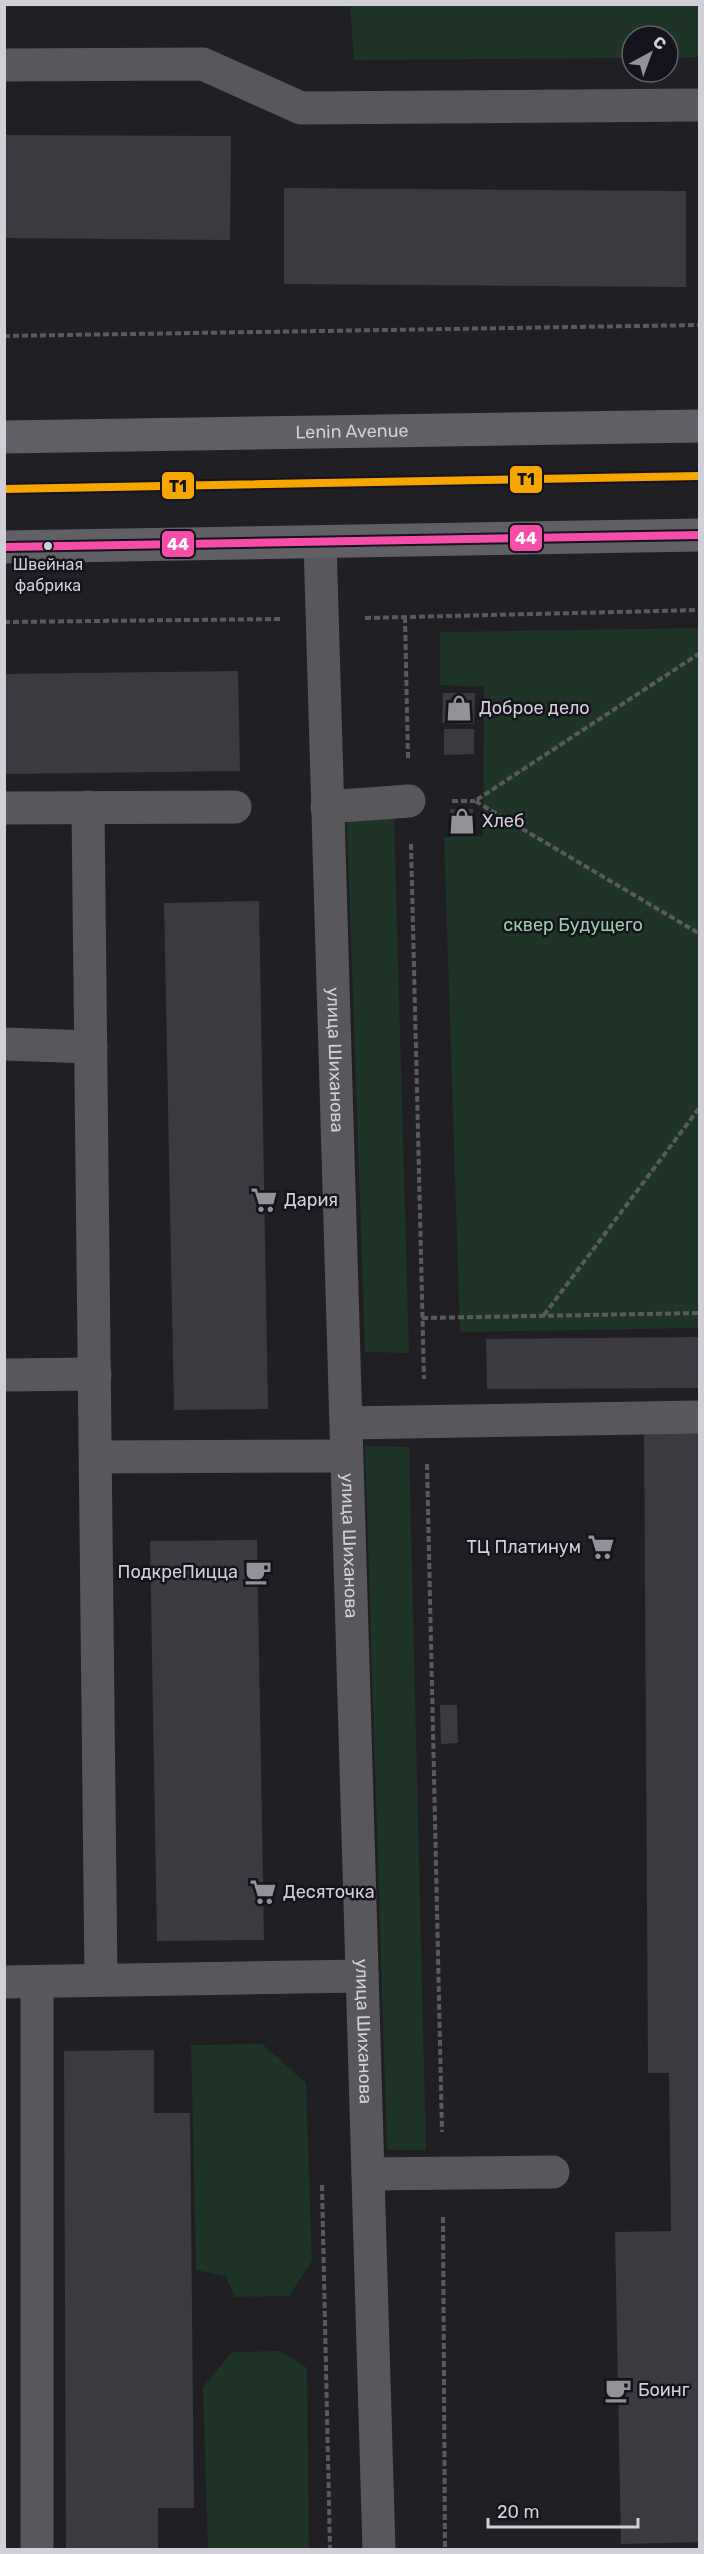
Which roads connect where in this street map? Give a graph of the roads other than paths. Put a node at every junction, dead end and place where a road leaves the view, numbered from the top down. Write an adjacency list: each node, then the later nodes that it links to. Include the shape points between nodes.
1 (4, 65): 2 (street, via 203,64 301,108)
2 (699, 105)
3 (699, 426): 4 (highway, Lenin Avenue)
4 (4, 437)
5 (699, 535): 6 (highway)
6 (320, 542): 7 (highway); 11 (street, улица Шиханова)
7 (4, 547)
8 (410, 801): 11 (street)
9 (88, 807): 10 (street); 12 (street); 14 (street)
10 (236, 807)
11 (327, 807): 18 (street, улица Шиханова)
12 (4, 808)
13 (4, 1044): 14 (street)
14 (91, 1047): 15 (street)
15 (95, 1374): 16 (street); 20 (street)
16 (4, 1375)
17 (699, 1417): 18 (street)
18 (346, 1423): 19 (street, улица Шиханова)
19 (346, 1456): 20 (street); 21 (street, улица Шиханова)
20 (96, 1457): 22 (street)
21 (362, 1976): 22 (street); 26 (street, улица Шиханова)
22 (101, 1980): 24 (street)
23 (4, 1982): 24 (street)
24 (37, 1982): 27 (street)
25 (553, 2172): 26 (street)
26 (368, 2174): 28 (street, улица Шиханова)
27 (37, 2550)
28 (379, 2550)

